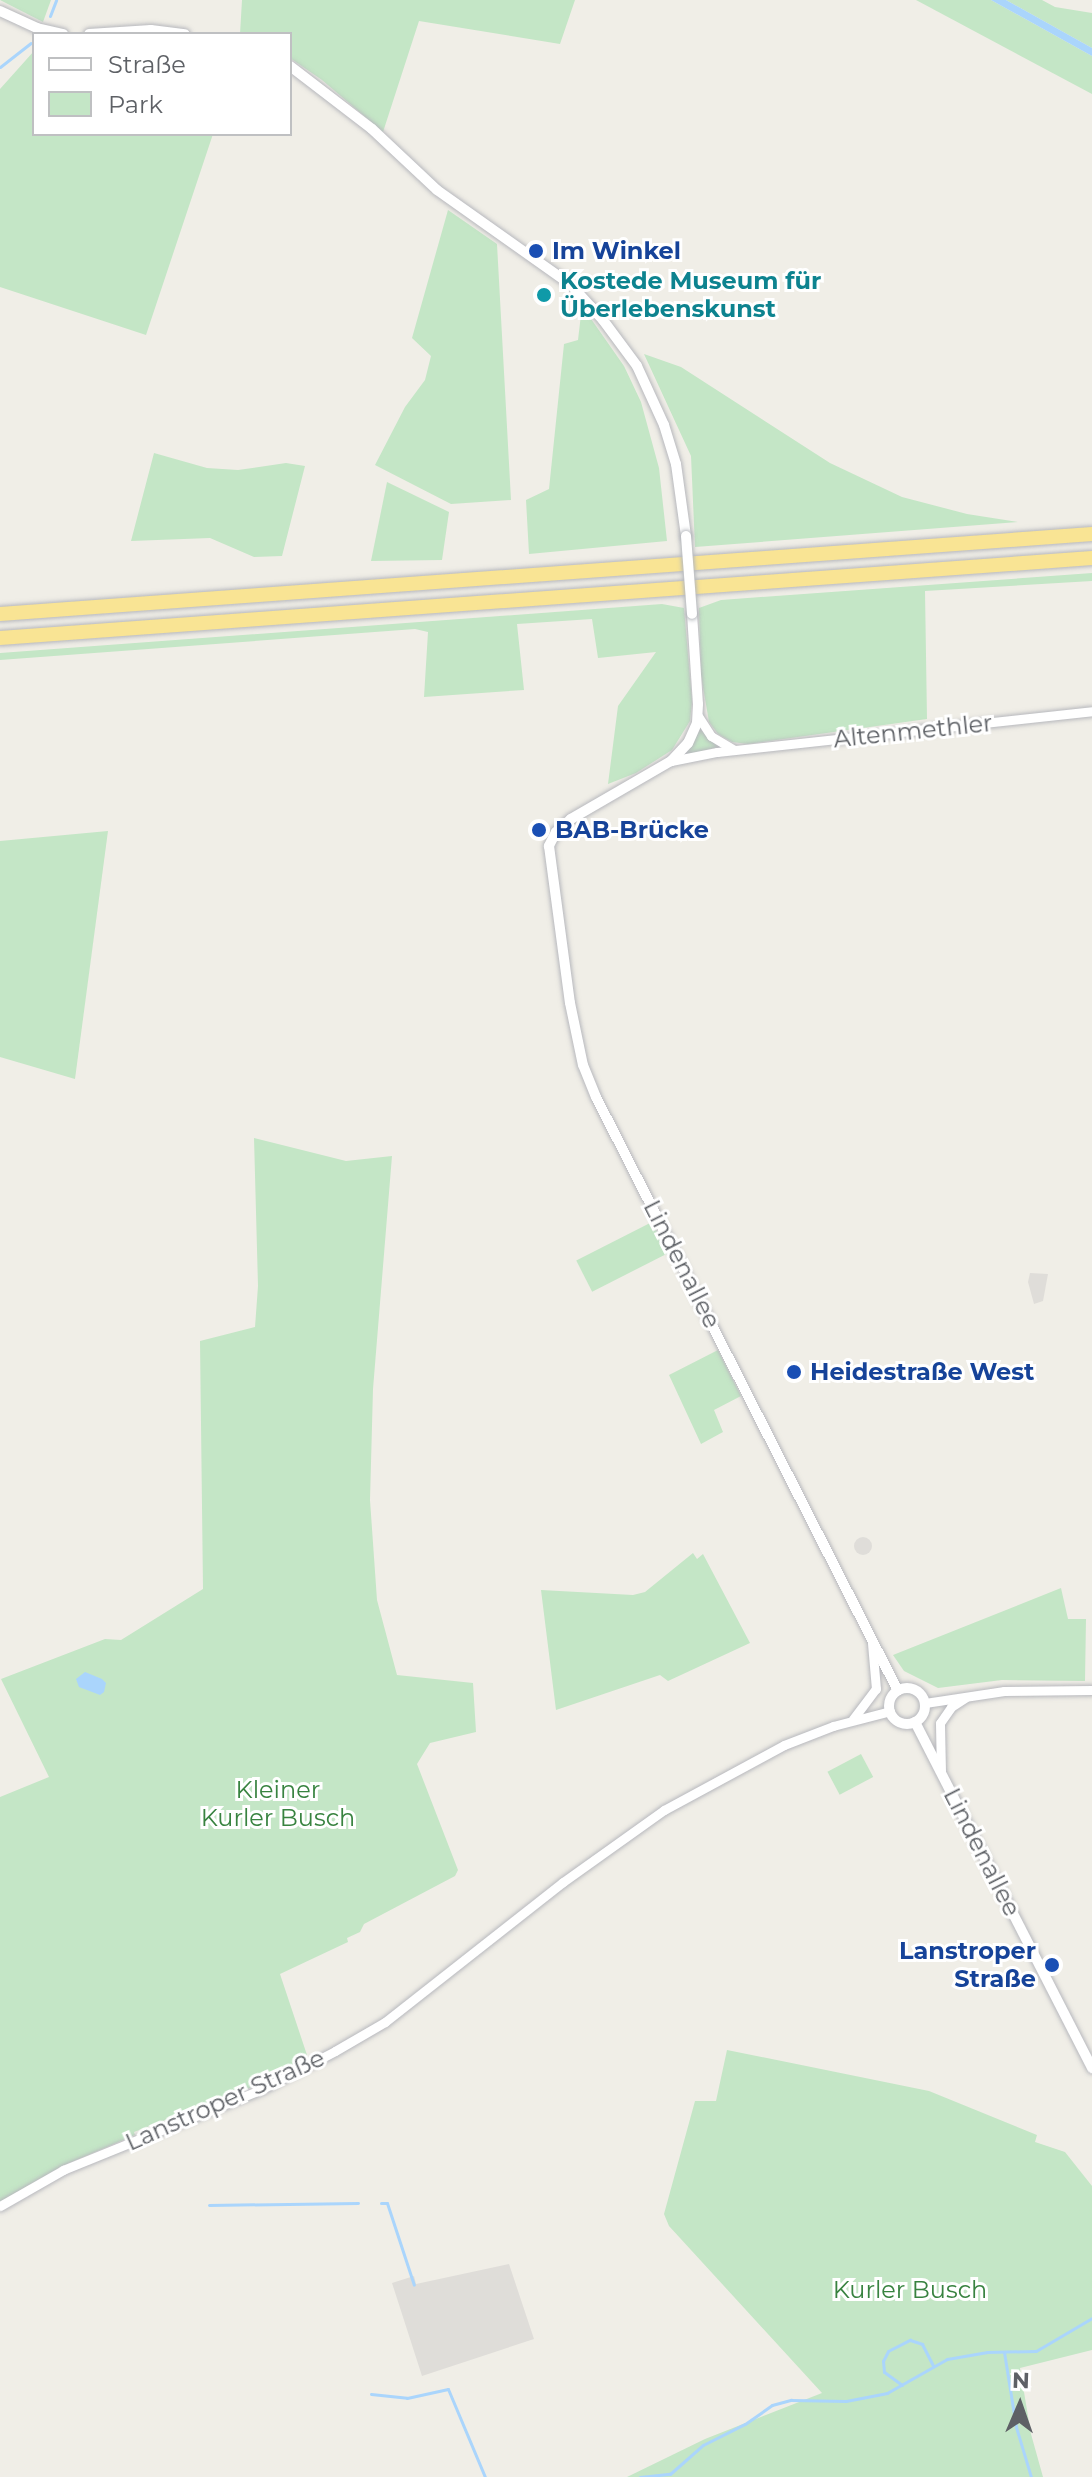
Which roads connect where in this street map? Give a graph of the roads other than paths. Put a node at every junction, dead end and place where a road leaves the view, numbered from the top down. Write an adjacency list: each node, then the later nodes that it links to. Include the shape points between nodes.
1 (0, 11): 2 (main road)
2 (54, 32)
3 (120, 32): 4 (main road)
4 (168, 32)
5 (292, 68): 11 (main road, bridge, via 372,129 437,190 571,285 637,366 676,464)
6 (1092, 534): 8 (highway)
7 (1092, 558): 9 (highway)
8 (0, 614)
9 (0, 638)
10 (1092, 711): 12 (street, Altenmethler)
11 (698, 716): 12 (street, via 711,736); 13 (main road, via 688,743)
12 (734, 750): 13 (street, Altenmethler)
13 (671, 761): 14 (main road, Lindenallee, via 556,832 549,846 570,1003 587,1076)
14 (872, 1643): 16 (main road, Lindenallee); 20 (street, Lindenallee, via 876,1689)
15 (1092, 1690): 17 (street)
16 (898, 1691): 18 (main road, via 915,1690); 19 (main road)
17 (968, 1696): 18 (street); 22 (street, via 940,1723)
18 (925, 1703): 21 (main road)
19 (890, 1711): 20 (street, Lanstroper Straße); 21 (main road, via 903,1724)
20 (851, 1721): 24 (street, Lanstroper Straße, via 772,1751 664,1810 385,2022 335,2051 262,2089 63,2170)
21 (915, 1722): 22 (main road, Lindenallee)
22 (942, 1775): 23 (main road, Lindenallee)
23 (1092, 2068)
24 (0, 2206)

